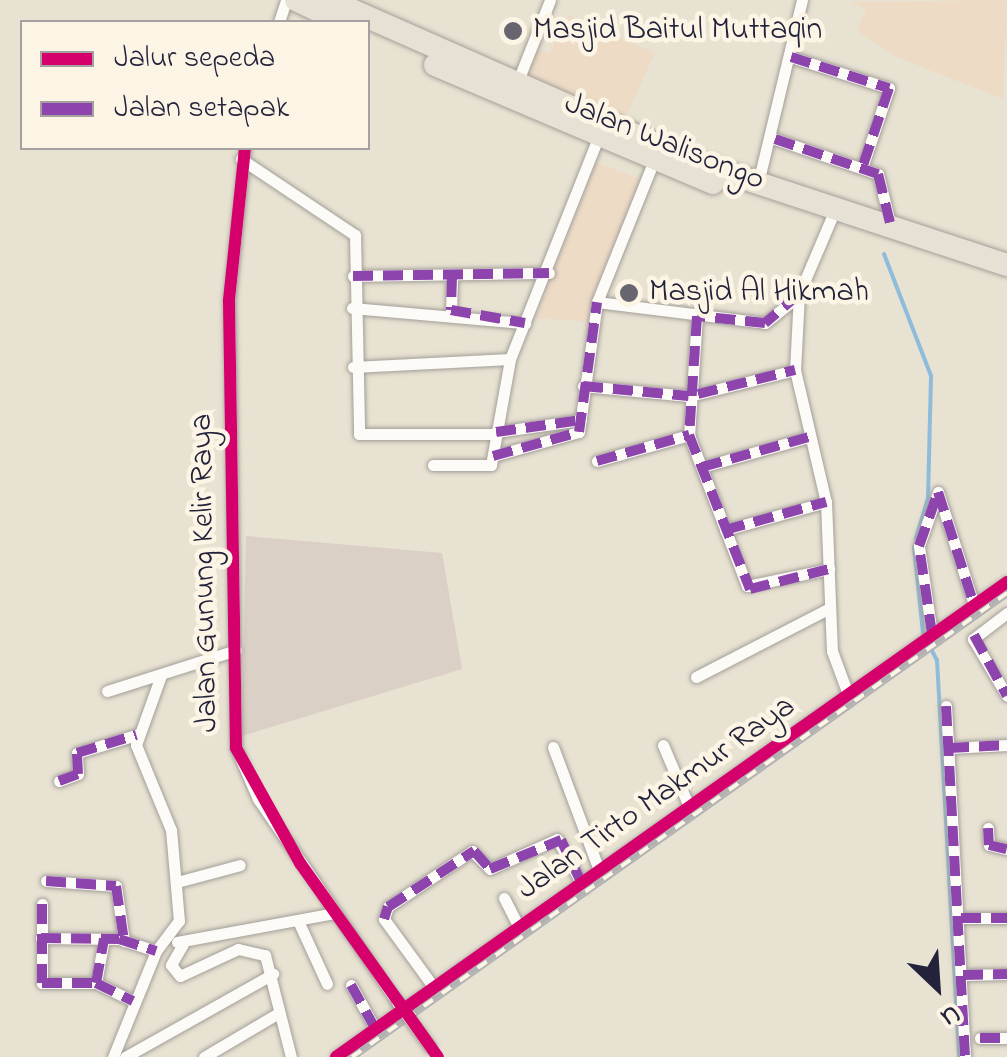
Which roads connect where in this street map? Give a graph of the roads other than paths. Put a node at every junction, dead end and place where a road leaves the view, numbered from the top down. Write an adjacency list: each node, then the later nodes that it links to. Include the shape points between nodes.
1 (296, 0): 5 (highway)
2 (329, 0): 8 (highway, Jalan Walisongo)
3 (550, 0): 8 (street)
4 (802, 0): 7 (street)
5 (340, 20)
6 (370, 35): 10 (highway, Jalan Walisongo)
7 (791, 57): 9 (street); 13 (street, via 889,88)
8 (517, 83): 14 (highway, Jalan Walisongo)
9 (775, 139): 13 (street); 14 (street)
10 (598, 140): 12 (highway, Jalan Walisongo); 19 (street)
11 (243, 154): 20 (street, via 351,229); 50 (street, Jalan Gunung Kelir Raya, via 229,301)
12 (652, 163): 15 (highway, Jalan Walisongo); 24 (street)
13 (862, 168): 16 (street, via 883,179)
14 (758, 182): 16 (highway, Jalan Walisongo)
15 (831, 220): 17 (highway, Jalan Walisongo); 23 (street)
16 (890, 223): 17 (highway, Jalan Walisongo)
17 (941, 247): 18 (highway, Jalan Walisongo); 22 (highway, Jalan Walisongo)
18 (1007, 265)
19 (549, 273): 21 (street); 28 (street)
20 (354, 276): 21 (street); 25 (street)
21 (452, 277): 26 (street)
22 (1007, 277)
23 (799, 294): 27 (street, via 765,323); 31 (street)
24 (598, 302): 27 (street); 32 (street)
25 (352, 308): 26 (street); 30 (street)
26 (451, 310): 28 (street)
27 (697, 316): 33 (street)
28 (525, 323): 29 (street)
29 (510, 359): 30 (street); 35 (street)
30 (353, 368): 35 (street, via 362,437)
31 (796, 370): 33 (street); 37 (street)
32 (583, 386): 33 (street); 34 (street)
33 (694, 395): 36 (street)
34 (581, 414): 35 (street); 38 (street, via 572,438)
35 (496, 433): 38 (street)
36 (689, 435): 39 (street); 41 (street)
37 (810, 437): 41 (street); 42 (street)
38 (493, 456): 40 (street, via 489,468)
39 (598, 461)
40 (433, 465)
41 (702, 467): 43 (street)
42 (826, 502): 43 (street); 44 (street)
43 (725, 530): 44 (street, via 747,586 758,590)
44 (830, 569): 47 (street)
45 (1007, 582): 46 (street, Jalan Tirto Makmur Raya)
46 (974, 605): 49 (street, Jalan Tirto Makmur Raya); 49 (street, via 938,492 919,546)
47 (828, 609): 52 (street); 54 (street)
48 (1007, 614): 55 (street, via 974,636)
49 (927, 638): 54 (street, Jalan Tirto Makmur Raya)
50 (236, 650): 51 (street); 73 (street, Jalan Gunung Kelir Raya, via 232,721 246,776)
51 (161, 675): 53 (street); 57 (street, via 158,704)
52 (696, 677)
53 (107, 691)
54 (848, 696): 63 (street, Jalan Tirto Makmur Raya)
55 (1007, 696)
56 (946, 706): 61 (street)
57 (136, 735): 62 (street, via 77,752 78,774); 69 (street, via 170,830)
58 (662, 744): 63 (street)
59 (1007, 744): 61 (street)
60 (553, 747): 67 (street)
61 (949, 748): 101 (street)
62 (59, 781)
63 (690, 809): 67 (street, Jalan Tirto Makmur Raya)
64 (988, 828): 65 (street, via 989,846)
65 (1007, 848)
66 (240, 864): 69 (street)
67 (600, 874): 70 (street, Jalan Tirto Makmur Raya)
68 (46, 881): 80 (street, via 116,886)
69 (177, 882): 81 (street)
70 (583, 886): 77 (street, Jalan Tirto Makmur Raya); 89 (street, via 557,839 488,870 472,851 384,919)
71 (504, 898): 77 (street)
72 (42, 904): 78 (street)
73 (335, 914): 76 (street); 95 (street, Jalan Gunung Kelir Raya, bridge)
74 (961, 918): 75 (street)
75 (1007, 918)
76 (300, 923): 81 (street); 87 (street)
77 (520, 929): 89 (street, Jalan Tirto Makmur Raya)
78 (40, 938): 79 (street); 86 (street, via 45,985)
79 (104, 938): 80 (street); 86 (street)
80 (124, 941): 82 (street)
81 (178, 942): 82 (street); 83 (street, via 171,965 180,976 238,949 265,954)
82 (156, 951): 90 (street)
83 (273, 974): 91 (street); 97 (street)
84 (1007, 974): 85 (street)
85 (963, 975)
86 (96, 983): 90 (street)
87 (327, 984)
88 (351, 986): 92 (street)
89 (436, 989): 92 (street, Jalan Tirto Makmur Raya)
90 (133, 1001): 96 (street)
91 (277, 1014): 98 (street); 99 (street)
92 (376, 1030): 100 (street, Jalan Tirto Makmur Raya)
93 (980, 1038): 94 (street)
94 (1007, 1038)
95 (434, 1052)
96 (113, 1057)
97 (124, 1057)
98 (204, 1057)
99 (291, 1057)
100 (336, 1057)
101 (965, 1057)

